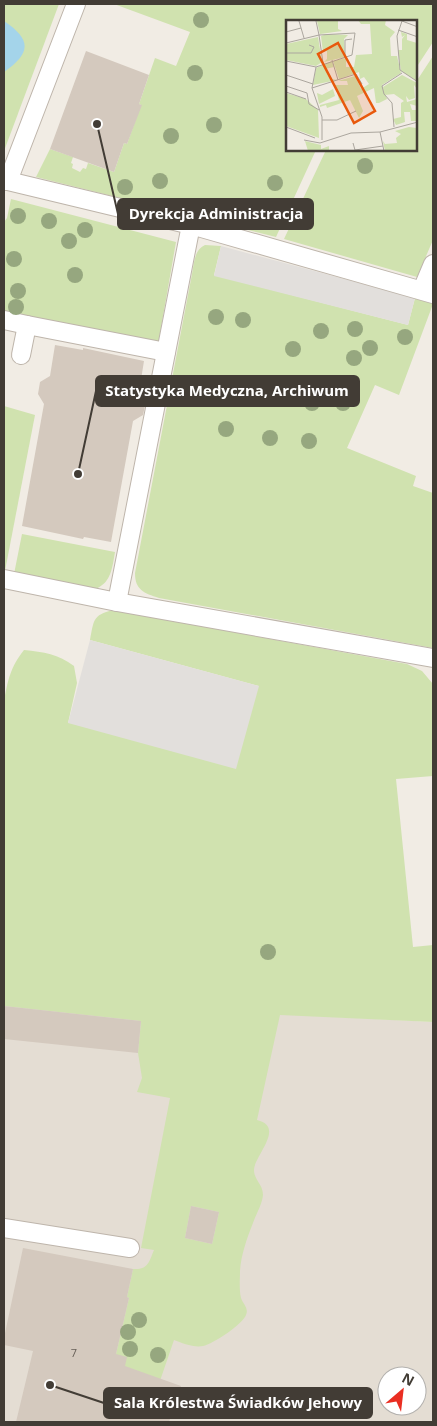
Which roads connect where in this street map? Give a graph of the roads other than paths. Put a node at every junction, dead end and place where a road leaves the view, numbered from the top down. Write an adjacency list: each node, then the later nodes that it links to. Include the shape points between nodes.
1 (76, 4): 2 (lane)
2 (6, 181): 3 (lane)
3 (191, 225): 5 (lane); 8 (lane)
4 (433, 264): 5 (lane)
5 (428, 292)
6 (4, 320): 7 (lane)
7 (27, 325): 8 (lane); 9 (lane)
8 (166, 352): 11 (lane)
9 (21, 355)
10 (4, 579): 11 (lane)
11 (117, 602): 12 (lane)
12 (433, 658)
13 (4, 1228): 14 (lane)
14 (130, 1248)

